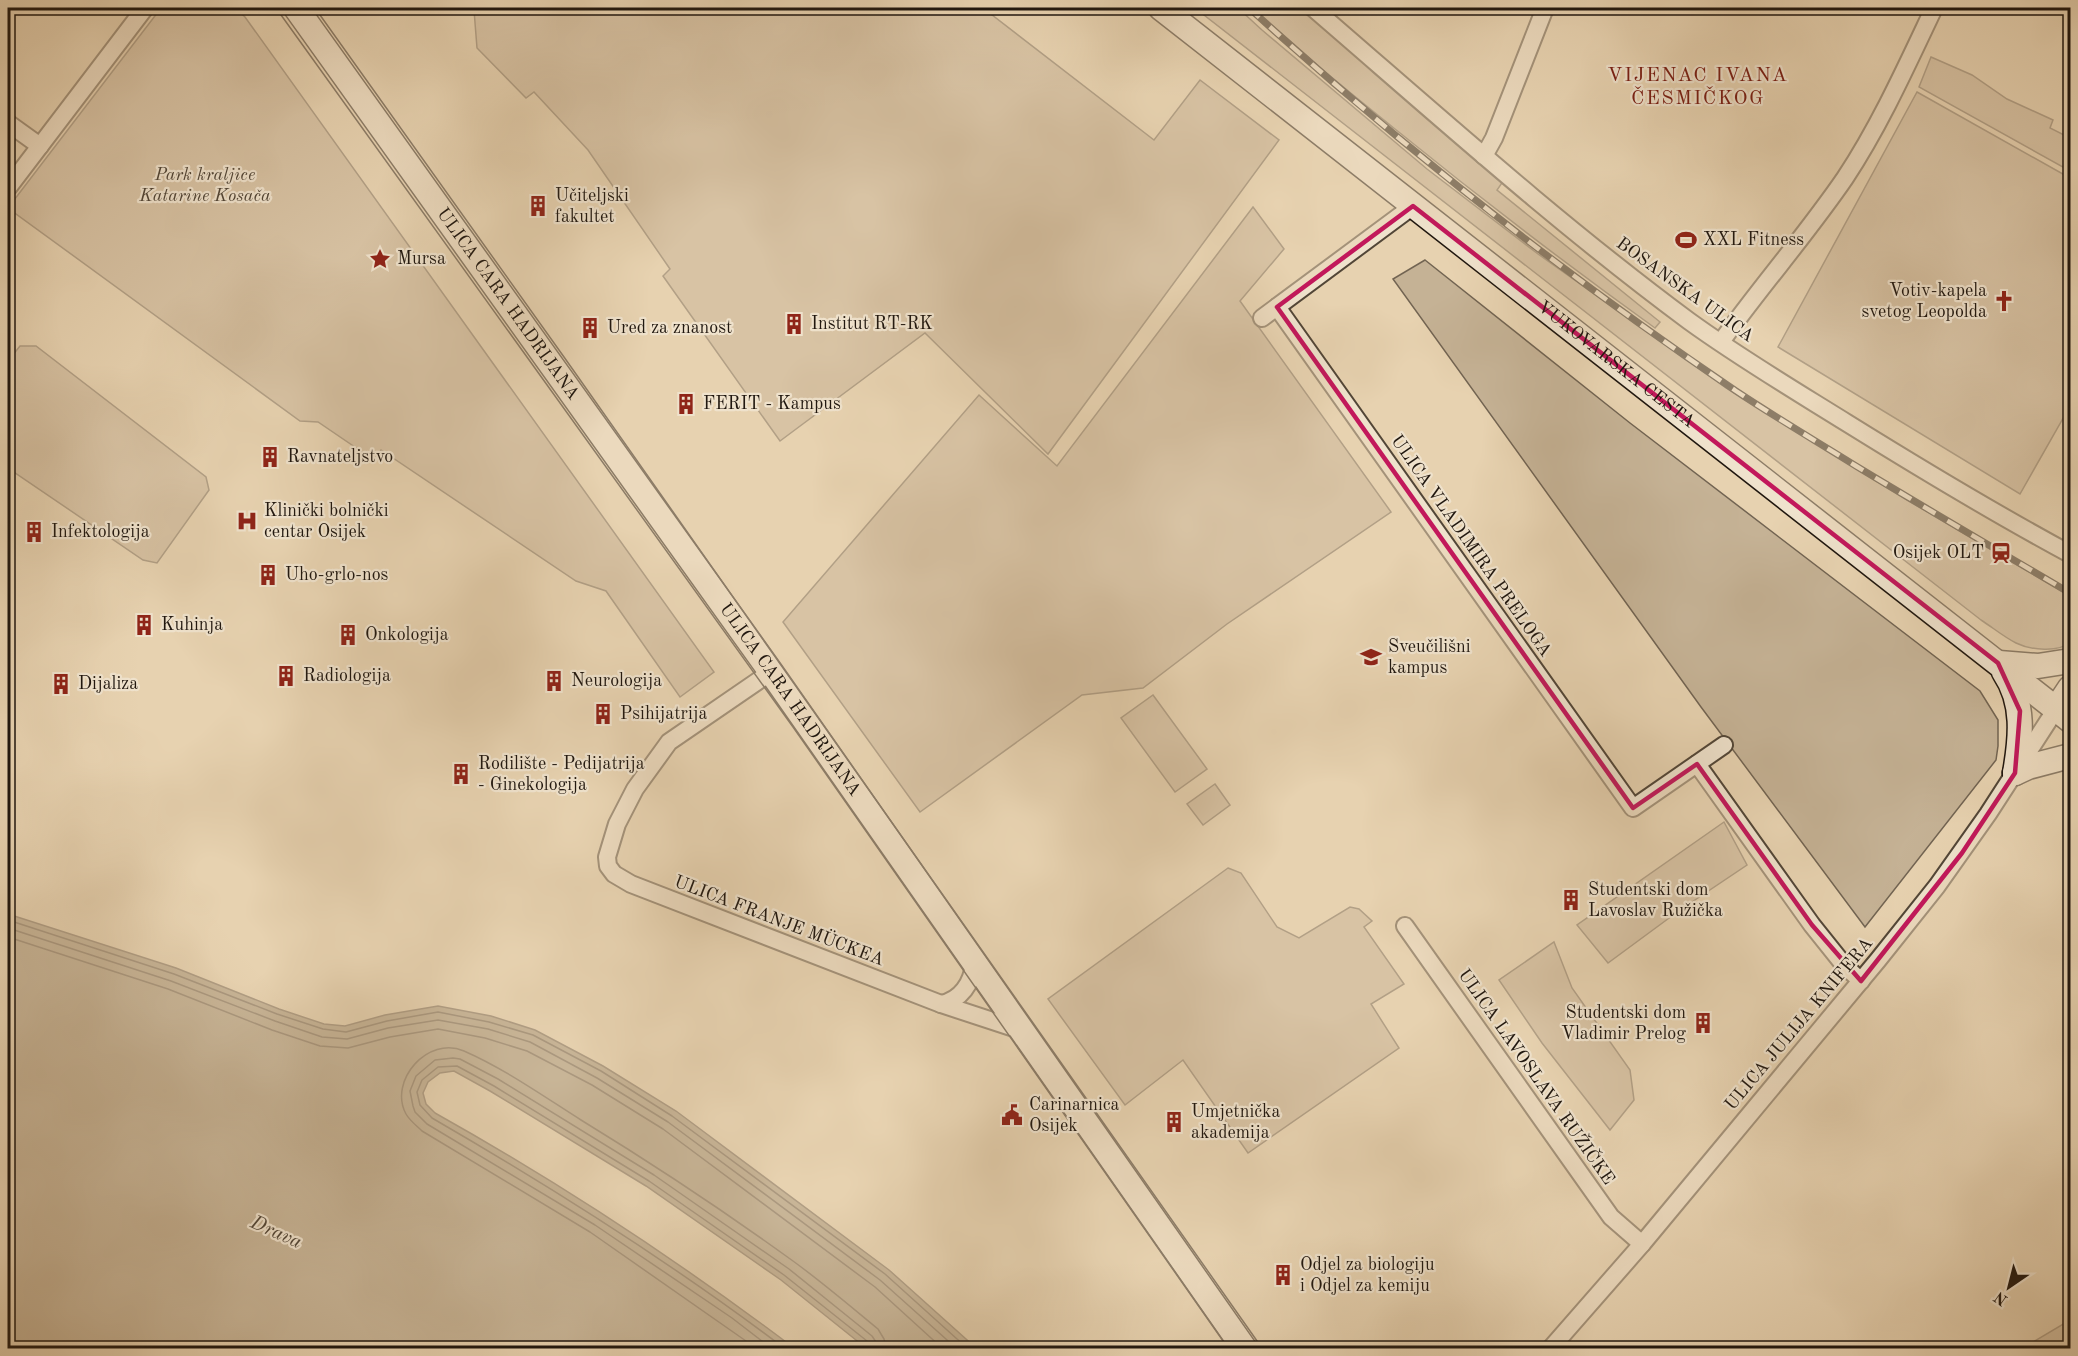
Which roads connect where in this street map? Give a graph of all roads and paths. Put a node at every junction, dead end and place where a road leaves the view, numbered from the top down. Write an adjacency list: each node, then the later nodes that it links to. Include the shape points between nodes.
1 (145, 8): 8 (street)
2 (296, 8): 18 (main road, ULICA CARA HADRIJANA)
3 (1161, 8): 11 (main road, VUKOVARSKA CESTA)
4 (1313, 8): 9 (street, BOSANSKA ULICA)
5 (1545, 8): 9 (street)
6 (1934, 8): 14 (street, via 1869,138 1845,177)
7 (8, 123): 8 (street)
8 (40, 146): 10 (street)
9 (1484, 156): 14 (street, BOSANSKA ULICA, via 1650,291)
10 (8, 188)
11 (1413, 206): 12 (street); 17 (main road, VUKOVARSKA CESTA)
12 (1277, 307): 13 (street); 23 (street, ULICA VLADIMIRA PRELOGA, via 1633,808)
13 (1262, 318)
14 (1721, 342): 15 (street, BOSANSKA ULICA, via 1996,514)
15 (2070, 554)
16 (2070, 661): 17 (main road, via 2038,666)
17 (1998, 663): 20 (main road, VUKOVARSKA CESTA); 24 (main road, via 2020,711)
18 (771, 672): 26 (main road, ULICA CARA HADRIJANA); 28 (street, ULICA FRANJE MÜCKEA, via 669,742 626,805 608,849 608,866 631,884)
19 (2070, 688): 20 (main road)
20 (2063, 714): 24 (street, ULICA JULIJA KNIFERA)
21 (1724, 745): 23 (street)
22 (2070, 756): 24 (main road)
23 (1697, 764): 27 (street, via 1812,925)
24 (2015, 773): 27 (street, ULICA JULIJA KNIFERA, via 1962,853)
25 (1405, 926): 30 (street, ULICA LAVOSLAVA RUŽIČKE, via 1611,1217)
26 (974, 964): 28 (street, via 964,990); 29 (main road, ULICA CARA HADRIJANA)
27 (1862, 981): 30 (street, ULICA JULIJA KNIFERA)
28 (941, 1004): 29 (street, ULICA FRANJE MÜCKEA)
29 (1020, 1030): 31 (main road, ULICA CARA HADRIJANA)
30 (1642, 1244): 32 (street, ULICA JULIJA KNIFERA)
31 (1244, 1348)
32 (1551, 1348)

